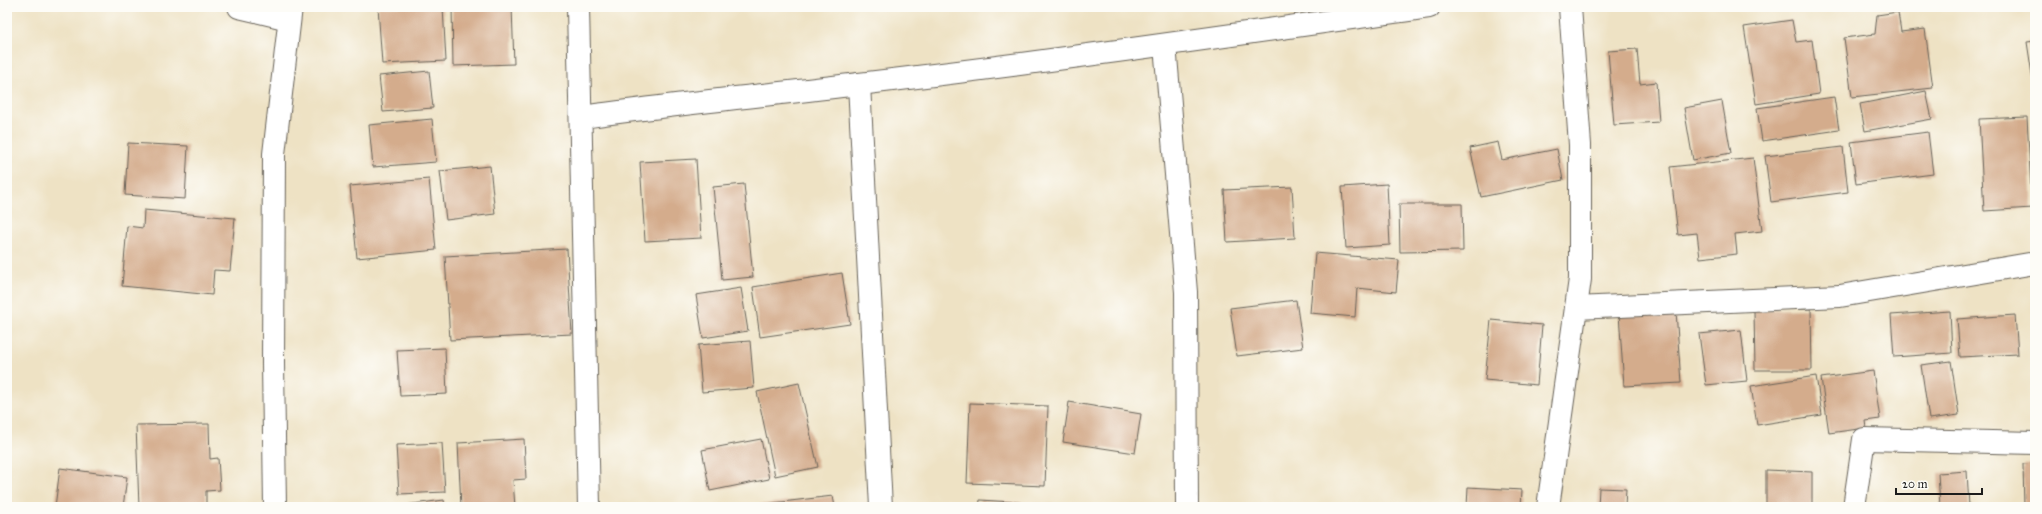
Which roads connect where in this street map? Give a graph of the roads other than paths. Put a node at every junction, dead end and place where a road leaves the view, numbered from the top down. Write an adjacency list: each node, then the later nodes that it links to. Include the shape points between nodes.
1 (239, 7): 5 (street)
2 (578, 7): 8 (street)
3 (1428, 7): 6 (street)
4 (1570, 7): 10 (street, via 1580,145 1580,279)
5 (290, 13): 12 (street, via 274,154)
6 (1165, 45): 7 (street); 15 (street, via 1186,292)
7 (859, 84): 8 (street, via 690,102); 14 (street)
8 (582, 117): 13 (street)
9 (2035, 263): 10 (street, via 1840,296)
10 (1576, 308): 16 (street)
11 (2035, 443): 17 (street, via 1864,439)
12 (275, 507)
13 (589, 507)
14 (881, 507)
15 (1187, 507)
16 (1548, 507)
17 (1854, 507)

